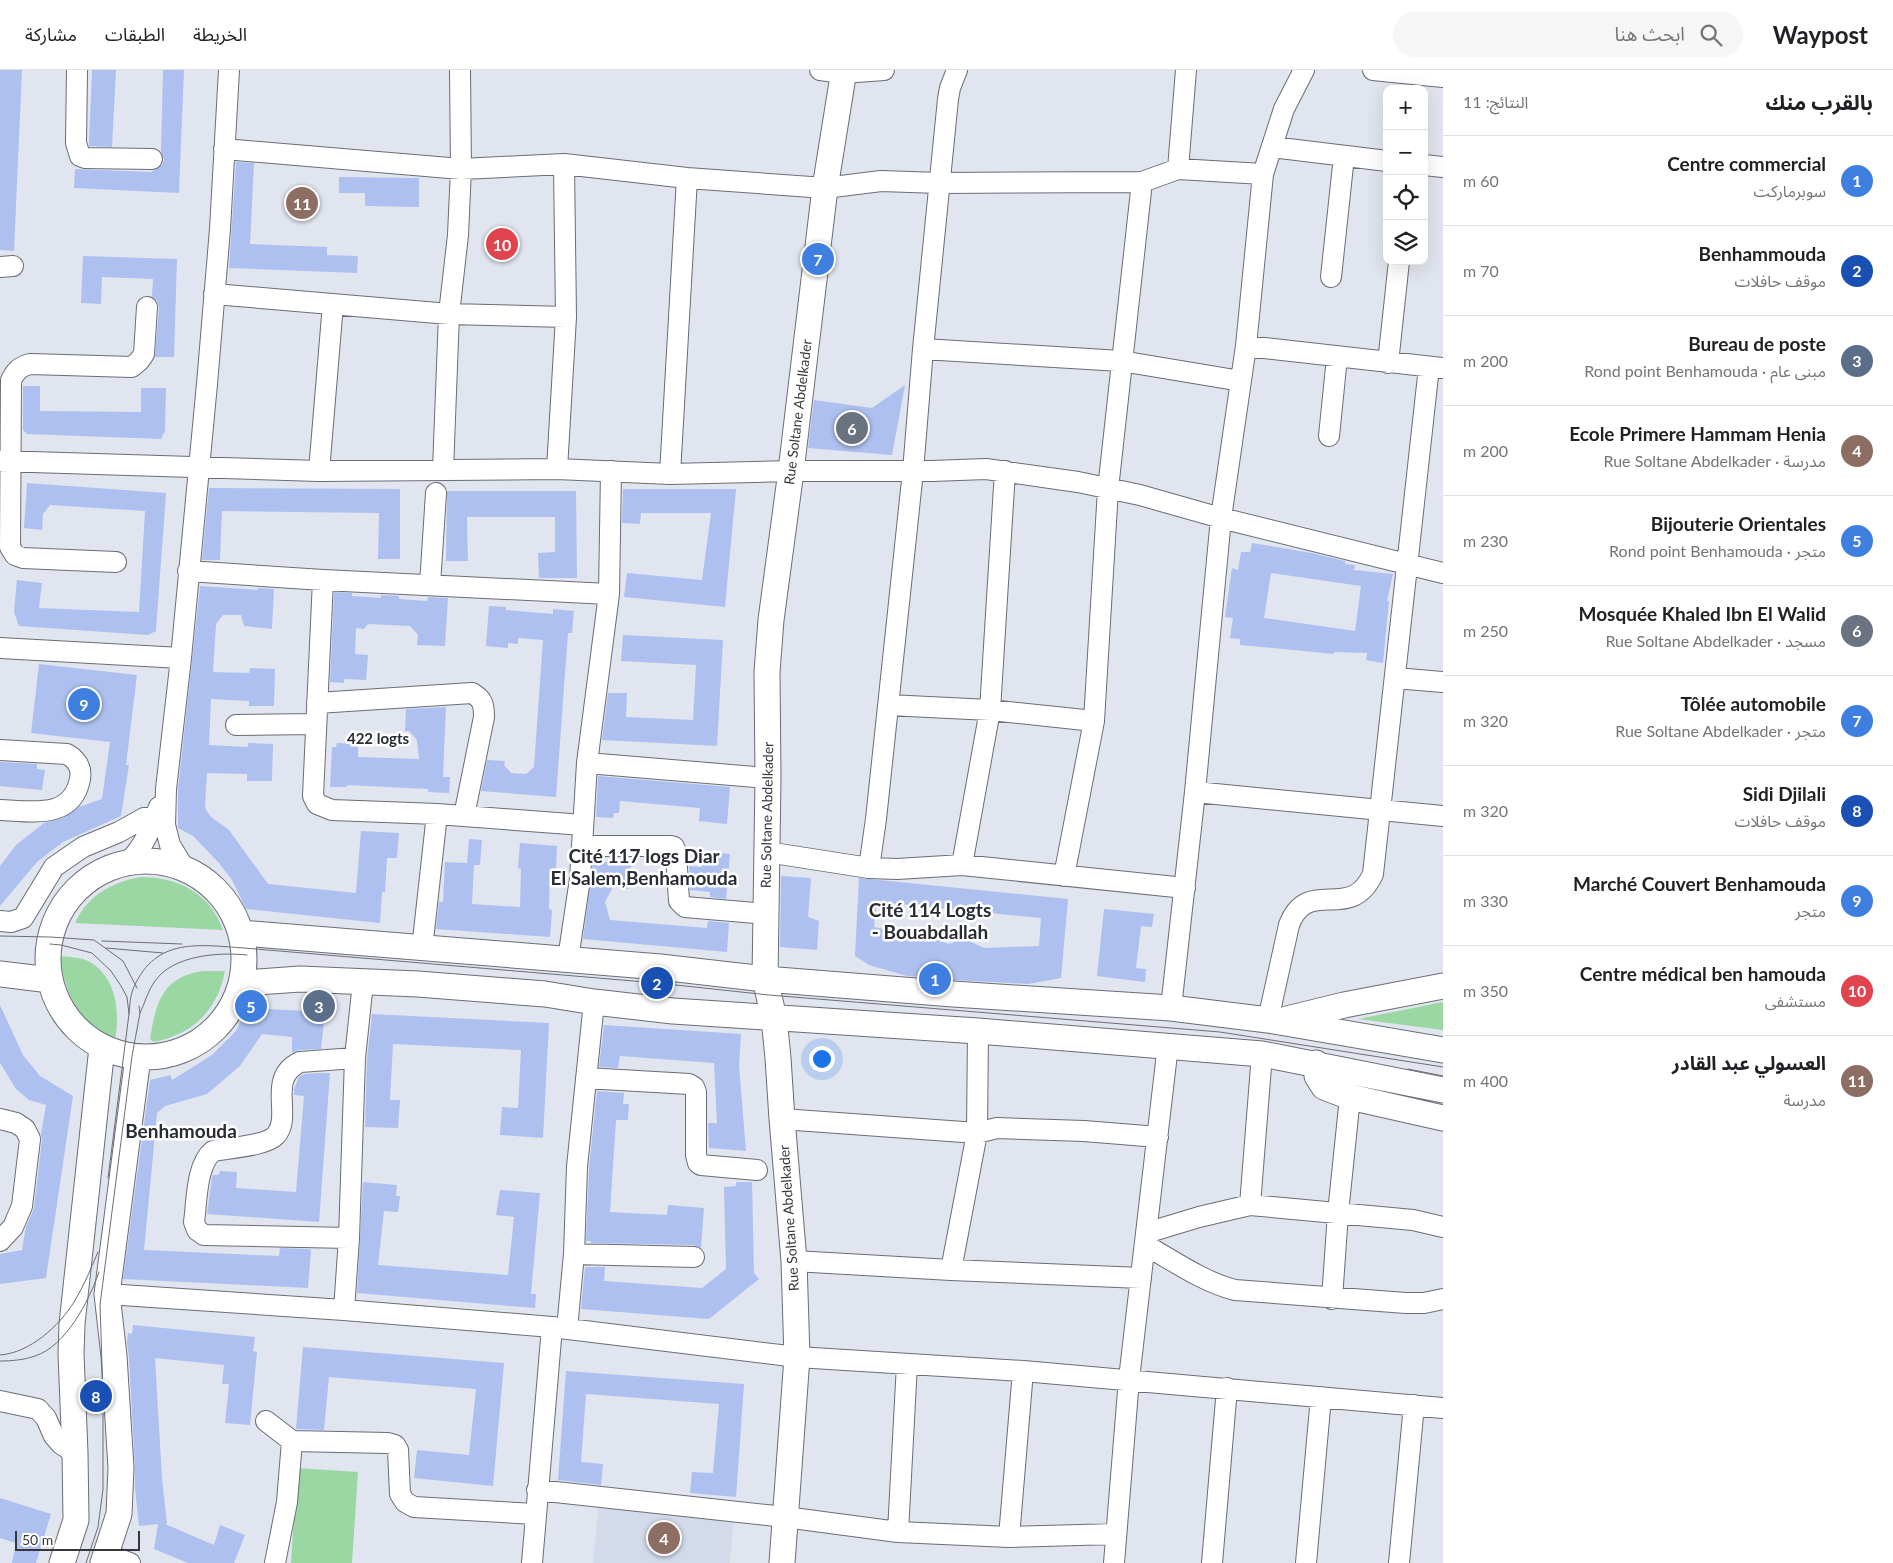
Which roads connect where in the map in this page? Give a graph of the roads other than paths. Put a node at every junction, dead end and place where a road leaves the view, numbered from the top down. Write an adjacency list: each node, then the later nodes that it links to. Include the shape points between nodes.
1 (77, 70): 14 (street, via 76,143 80,156)
2 (229, 70): 12 (street)
3 (460, 70): 19 (street)
4 (884, 70): 9 (street)
5 (958, 70): 24 (street, via 948,99)
6 (1186, 70): 20 (street)
7 (1304, 70): 11 (street, via 1284,109)
8 (1373, 70): 10 (street)
9 (836, 71): 25 (main road, Rue Soltane Abdelkader)
10 (1443, 77)
11 (1272, 147): 13 (street); 21 (street)
12 (224, 149): 19 (street); 28 (street)
13 (1344, 156): 15 (street); 27 (street)
14 (152, 159)
15 (1383, 161)
16 (564, 164): 19 (street); 22 (street); 32 (street)
17 (1428, 165): 18 (street)
18 (1443, 167)
19 (462, 170): 31 (street)
20 (1178, 170): 21 (street); 23 (street)
21 (1263, 174): 33 (street)
22 (686, 178): 25 (street); 50 (street)
23 (1142, 182): 24 (street); 36 (street)
24 (939, 183): 25 (street, via 880,180); 34 (street)
25 (825, 188): 47 (main road, Rue Soltane Abdelkader)
26 (1399, 265): 37 (street)
27 (1331, 277)
28 (214, 294): 29 (street); 42 (street)
29 (333, 304): 31 (street); 45 (street)
30 (147, 307): 41 (street, via 144,354 132,367 30,364 15,372 11,380)
31 (449, 314): 32 (street); 44 (street)
32 (566, 317): 43 (street)
33 (1246, 346): 35 (street); 39 (street)
34 (923, 349): 36 (street); 48 (street)
35 (1337, 357): 37 (street); 40 (street)
36 (1121, 361): 39 (street); 51 (street)
37 (1388, 363): 38 (street)
38 (1436, 367): 55 (street)
39 (1241, 381): 53 (street)
40 (1329, 436)
41 (5, 461): 42 (street); 54 (street, via 10,547 15,555)
42 (199, 466): 45 (street); 56 (street)
43 (558, 469): 44 (street); 46 (street)
44 (443, 470): 45 (street)
45 (319, 471)
46 (611, 471): 50 (street); 60 (street)
47 (791, 471): 48 (street); 50 (street); 73 (main road, Rue Soltane Abdelkader, via 767,672)
48 (913, 471): 49 (street); 66 (street)
49 (1005, 471): 51 (street); 67 (street)
50 (670, 474)
51 (1108, 489): 53 (street); 68 (street)
52 (436, 493): 59 (street)
53 (1221, 518): 55 (street); 75 (street)
54 (116, 562)
55 (1407, 565): 57 (street); 63 (street)
56 (188, 571): 58 (street); 62 (street)
57 (1443, 573)
58 (323, 580): 59 (street); 65 (street)
59 (430, 585): 60 (street)
60 (609, 594): 72 (street)
61 (0, 648): 62 (street)
62 (181, 658): 74 (street)
63 (1394, 678): 64 (street); 76 (street)
64 (1443, 682)
65 (317, 703): 69 (street); 79 (street, via 472,693 479,696 484,705 484,717)
66 (888, 705): 67 (street); 88 (street)
67 (990, 710): 68 (street); 86 (street)
68 (1094, 721): 89 (street)
69 (316, 724): 70 (street); 78 (street, via 313,796 317,804 332,810)
70 (236, 725)
71 (0, 750): 77 (street, via 67,754 76,759 81,772 78,790 68,802 53,811)
72 (587, 763): 73 (street); 82 (street)
73 (768, 778): 84 (main road, Rue Soltane Abdelkader)
74 (166, 789): 81 (street); 87 (street, via 165,825 170,845)
75 (1195, 792): 76 (street); 90 (street)
76 (1380, 809): 80 (street); 105 (street, via 1373,874 1367,886 1357,895 1343,900 1318,900 1304,904 1294,913 1289,925)
77 (0, 810)
78 (437, 814): 79 (street); 94 (street)
79 (464, 816): 82 (street)
80 (1443, 816)
81 (155, 818): 85 (street, via 146,840); 92 (street, via 144,818 82,848 54,867 23,918)
82 (583, 824): 83 (street)
83 (582, 846): 91 (street, via 671,846 676,852 679,901 685,907); 95 (street)
84 (767, 852): 88 (street); 91 (main road, Rue Soltane Abdelkader)
85 (128, 862): 87 (main road, via 156,861); 98 (main road, via 86,880 70,896 50,936 47,962)
86 (962, 865): 88 (street); 89 (street)
87 (184, 868): 93 (main road, via 209,884 229,906)
88 (868, 868)
89 (1064, 876): 90 (street)
90 (1185, 888): 103 (street)
91 (766, 914): 97 (main road, Rue Soltane Abdelkader)
92 (0, 921)
93 (241, 934): 94 (main road); 100 (main road, via 244,954)
94 (422, 949): 95 (main road)
95 (568, 960): 97 (main road)
96 (0, 974): 98 (main road)
97 (765, 979): 103 (main road); 104 (main road, Rue Soltane Abdelkader)
98 (50, 980): 108 (main road, via 60,1008 78,1030)
99 (363, 982): 100 (main road, via 284,979); 102 (main road, via 544,994); 112 (street)
100 (242, 983): 111 (main road, via 231,1009 214,1030 192,1046 165,1055)
101 (1443, 986): 105 (main road)
102 (594, 1002): 104 (main road); 114 (street)
103 (1172, 1008): 105 (main road)
104 (774, 1018): 106 (main road); 118 (main road, Rue Soltane Abdelkader)
105 (1273, 1021): 109 (main road)
106 (978, 1031): 107 (main road); 120 (street)
107 (1168, 1045): 110 (main road); 121 (street)
108 (102, 1047): 111 (main road); 150 (main road, via 72,1324)
109 (1443, 1050)
110 (1262, 1054): 113 (main road); 123 (street)
111 (138, 1057): 134 (main road)
112 (355, 1058): 126 (street); 126 (street, via 292,1065 282,1084 281,1126 276,1136 263,1142 213,1151 207,1156 201,1167 194,1222 204,1235)
113 (1316, 1063): 115 (main road); 116 (main road, via 1317,1076 1324,1087)
114 (586, 1078): 122 (street, via 689,1084 696,1092 698,1163); 129 (street, via 577,1167)
115 (1443, 1090)
116 (1350, 1097): 117 (main road); 124 (street)
117 (1443, 1118)
118 (782, 1119): 120 (street); 131 (main road, Rue Soltane Abdelkader)
119 (0, 1120): 128 (street, via 16,1123 25,1129 30,1139 22,1206 13,1226)
120 (976, 1133): 121 (street, via 997,1128); 132 (street)
121 (1158, 1137): 127 (street)
122 (757, 1170)
123 (1250, 1205): 124 (street); 127 (street, via 1199,1217)
124 (1338, 1213): 125 (street, via 1413,1220); 135 (street)
125 (1443, 1227)
126 (349, 1238): 137 (street)
127 (1146, 1239): 133 (street); 135 (street, via 1221,1286 1249,1292)
128 (0, 1241)
129 (574, 1254): 130 (street); 138 (street)
130 (694, 1257)
131 (794, 1261): 132 (street); 139 (main road, Rue Soltane Abdelkader)
132 (951, 1270): 133 (street)
133 (1141, 1278): 142 (street)
134 (107, 1294): 137 (street); 157 (main road, via 121,1468 119,1514)
135 (1332, 1299): 136 (street, via 1406,1303)
136 (1443, 1299)
137 (344, 1310): 138 (street)
138 (560, 1328): 139 (street); 151 (street)
139 (797, 1357): 140 (street); 153 (main road, Rue Soltane Abdelkader)
140 (907, 1364): 141 (street); 154 (street)
141 (1023, 1371): 142 (street); 156 (street)
142 (1129, 1379): 143 (street); 155 (street)
143 (1227, 1388): 144 (street); 164 (street)
144 (1321, 1397): 146 (street); 165 (street)
145 (0, 1401): 150 (street, via 38,1409 54,1436)
146 (1414, 1405): 147 (street); 166 (street)
147 (1443, 1408)
148 (266, 1421): 149 (street)
149 (292, 1441): 152 (street, via 388,1442 395,1445 400,1494 404,1502 414,1507); 160 (street, via 287,1502)
150 (76, 1453): 158 (main road, via 76,1520)
151 (538, 1490): 152 (street); 153 (street)
152 (536, 1514): 161 (street)
153 (785, 1517): 154 (street); 162 (main road, Rue Soltane Abdelkader)
154 (898, 1532): 156 (street)
155 (1116, 1534): 156 (street); 163 (street)
156 (1010, 1537)
157 (105, 1559): 159 (street)
158 (62, 1563)
159 (130, 1563)
160 (275, 1563)
161 (532, 1563)
162 (782, 1563)
163 (1114, 1563)
164 (1212, 1563)
165 (1306, 1563)
166 (1399, 1563)

